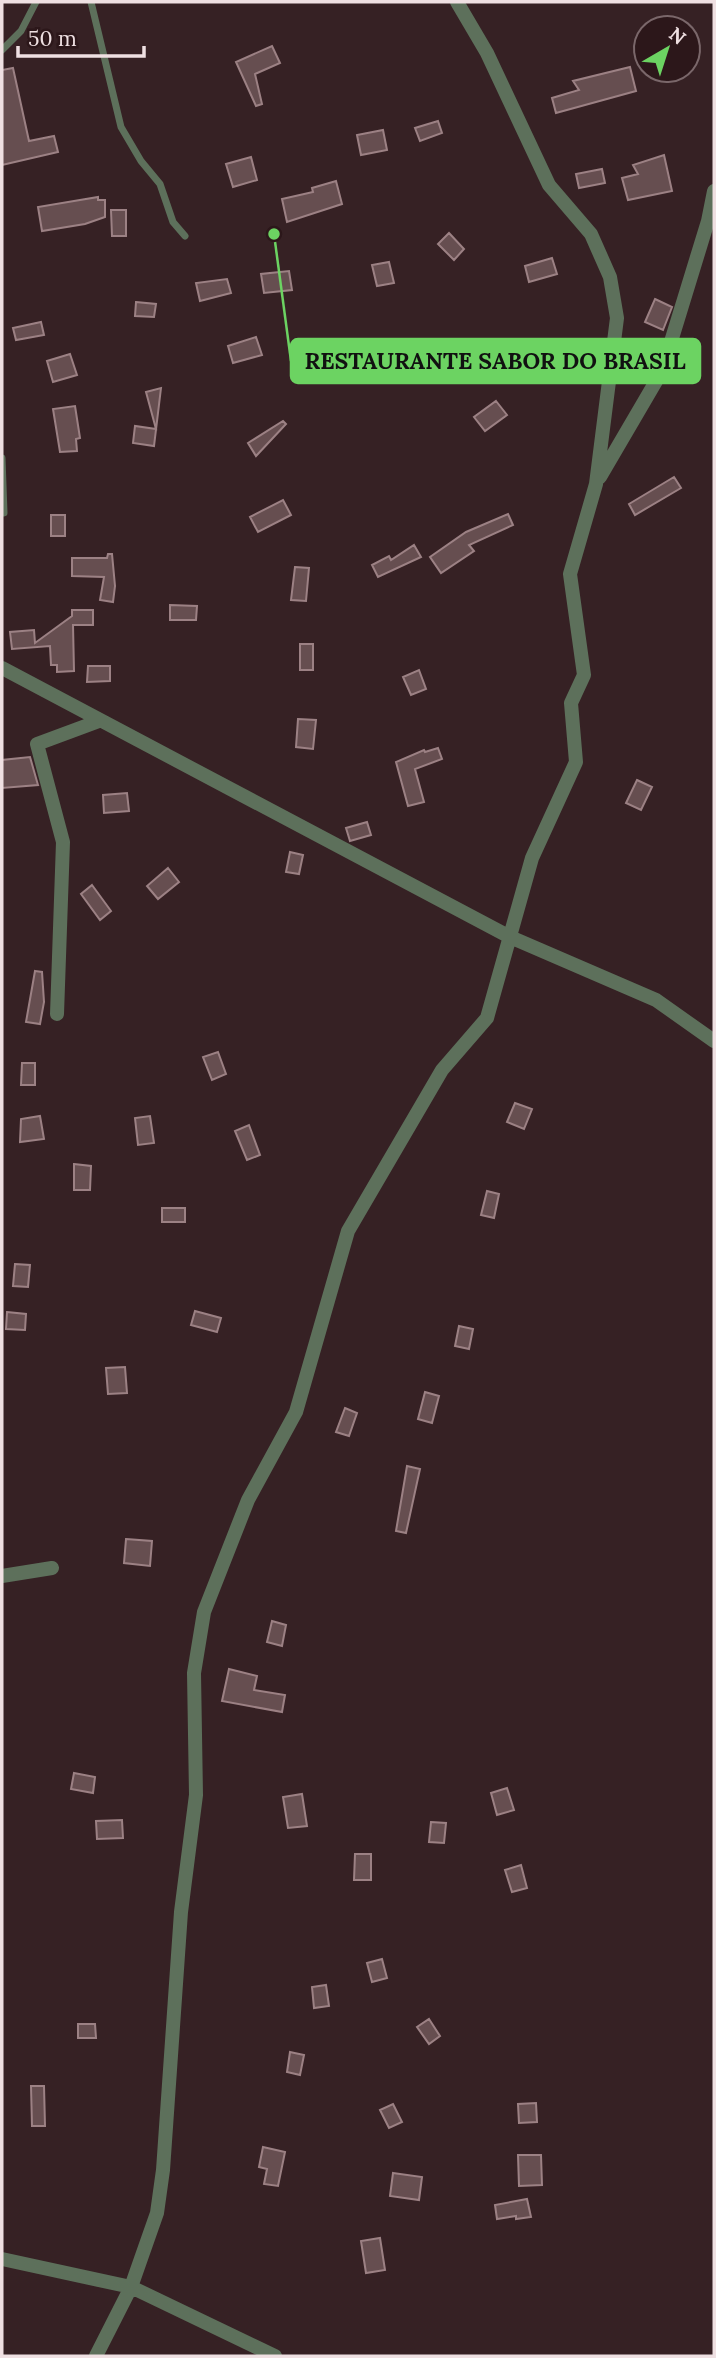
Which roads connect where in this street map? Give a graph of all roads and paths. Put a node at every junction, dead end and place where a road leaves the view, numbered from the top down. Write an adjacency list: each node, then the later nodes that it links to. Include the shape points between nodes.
1 (36, 2): 4 (lane, via 22,31)
2 (91, 2): 6 (lane, via 121,127 160,184 173,222)
3 (457, 2): 8 (street, via 487,53 549,185 591,234 610,276 617,318)
4 (2, 50)
5 (714, 191): 8 (street, via 662,371)
6 (185, 236)
7 (2, 458): 9 (lane)
8 (596, 484): 12 (street, via 570,574 584,675 571,703 576,762 532,859)
9 (5, 513)
10 (2, 668): 11 (street)
11 (99, 720): 12 (street); 13 (street, via 37,744 63,842)
12 (510, 937): 14 (street, via 656,1000); 18 (street, via 486,1018 442,1070 348,1231 296,1412 248,1500 204,1612 194,1673 196,1794 181,1913 163,2170 157,2213)
13 (57, 1014)
14 (714, 1041)
15 (52, 1568): 16 (street)
16 (2, 1577)
17 (2, 2259): 18 (street)
18 (131, 2287): 19 (street); 20 (street)
19 (96, 2356)
20 (275, 2356)

